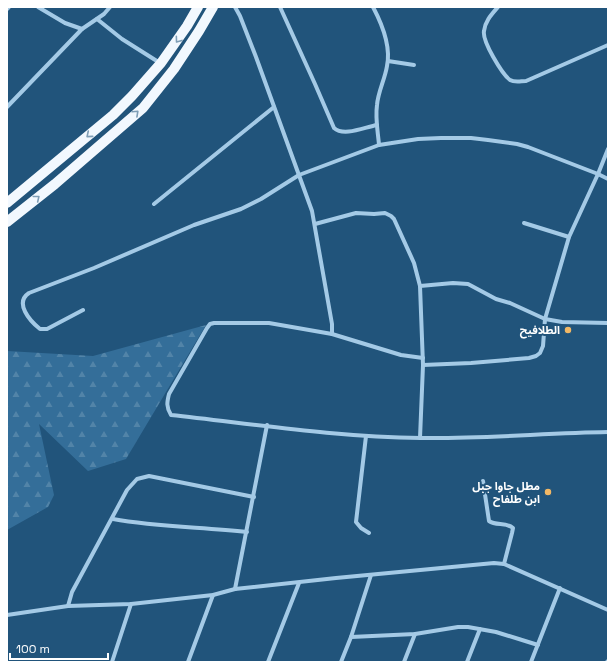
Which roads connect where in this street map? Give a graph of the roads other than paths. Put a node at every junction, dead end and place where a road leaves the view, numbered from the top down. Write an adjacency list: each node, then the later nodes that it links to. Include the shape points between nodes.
1 (38, 7): 10 (street, via 64,23)
2 (110, 7): 9 (street)
3 (198, 7): 13 (highway, one-way to 13)
4 (213, 7): 25 (highway, one-way to 4, via 142,108 174,69)
5 (235, 7): 16 (street)
6 (280, 7): 17 (street, via 334,128 345,132)
7 (373, 7): 12 (street, via 386,41)
8 (498, 7): 11 (street, via 484,28 485,40 503,72 514,81 526,81)
9 (97, 19): 10 (street); 13 (street, via 122,39)
10 (82, 29): 15 (street)
11 (608, 45)
12 (388, 61): 14 (street); 17 (street, via 377,103)
13 (161, 63): 23 (highway, one-way to 23, via 113,115)
14 (414, 65)
15 (7, 107)
16 (274, 107): 21 (street); 24 (street)
17 (377, 125): 18 (street)
18 (379, 146): 20 (street, via 418,139 488,140 528,147); 21 (street)
19 (608, 149): 20 (street)
20 (598, 174): 22 (street); 28 (street)
21 (299, 175): 27 (street); 30 (street, via 241,209 194,225 29,293 22,302 27,315 40,329 47,329)
22 (608, 179)
23 (7, 203)
24 (154, 204)
25 (7, 222)
26 (524, 223): 28 (street)
27 (315, 224): 29 (street, via 356,213 389,214 394,219 414,263); 33 (street)
28 (569, 237): 31 (street)
29 (420, 286): 31 (street, via 468,284 496,299); 34 (street)
30 (83, 310)
31 (545, 319): 32 (street); 35 (street, via 543,346 536,356)
32 (608, 323)
33 (332, 334): 34 (street, via 401,355); 36 (street, via 268,323 214,322 207,328 169,394 167,409 171,414)
34 (423, 358): 35 (street)
35 (424, 365): 39 (street)
36 (267, 425): 38 (street); 41 (street)
37 (608, 432): 39 (street)
38 (366, 436): 39 (street); 44 (street, via 356,522)
39 (420, 438)
40 (483, 481): 45 (street, via 489,521 512,528)
41 (254, 497): 42 (street, via 149,476 137,479 132,484); 43 (street)
42 (113, 519): 43 (street); 52 (street, via 75,586)
43 (247, 532): 49 (street)
44 (369, 534)
45 (504, 564): 46 (street); 48 (street)
46 (371, 575): 47 (street); 57 (street)
47 (299, 583): 49 (street); 61 (street)
48 (560, 588): 53 (street); 58 (street)
49 (235, 589): 50 (street)
50 (214, 595): 51 (street); 60 (street)
51 (131, 604): 52 (street); 59 (street)
52 (68, 606): 54 (street)
53 (608, 610)
54 (7, 615)
55 (480, 629): 56 (street, via 458,627); 58 (street); 64 (street)
56 (415, 634): 57 (street); 63 (street)
57 (351, 637): 62 (street)
58 (538, 645): 65 (street)
59 (112, 662)
60 (188, 662)
61 (268, 662)
62 (341, 662)
63 (404, 662)
64 (467, 662)
65 (532, 662)

